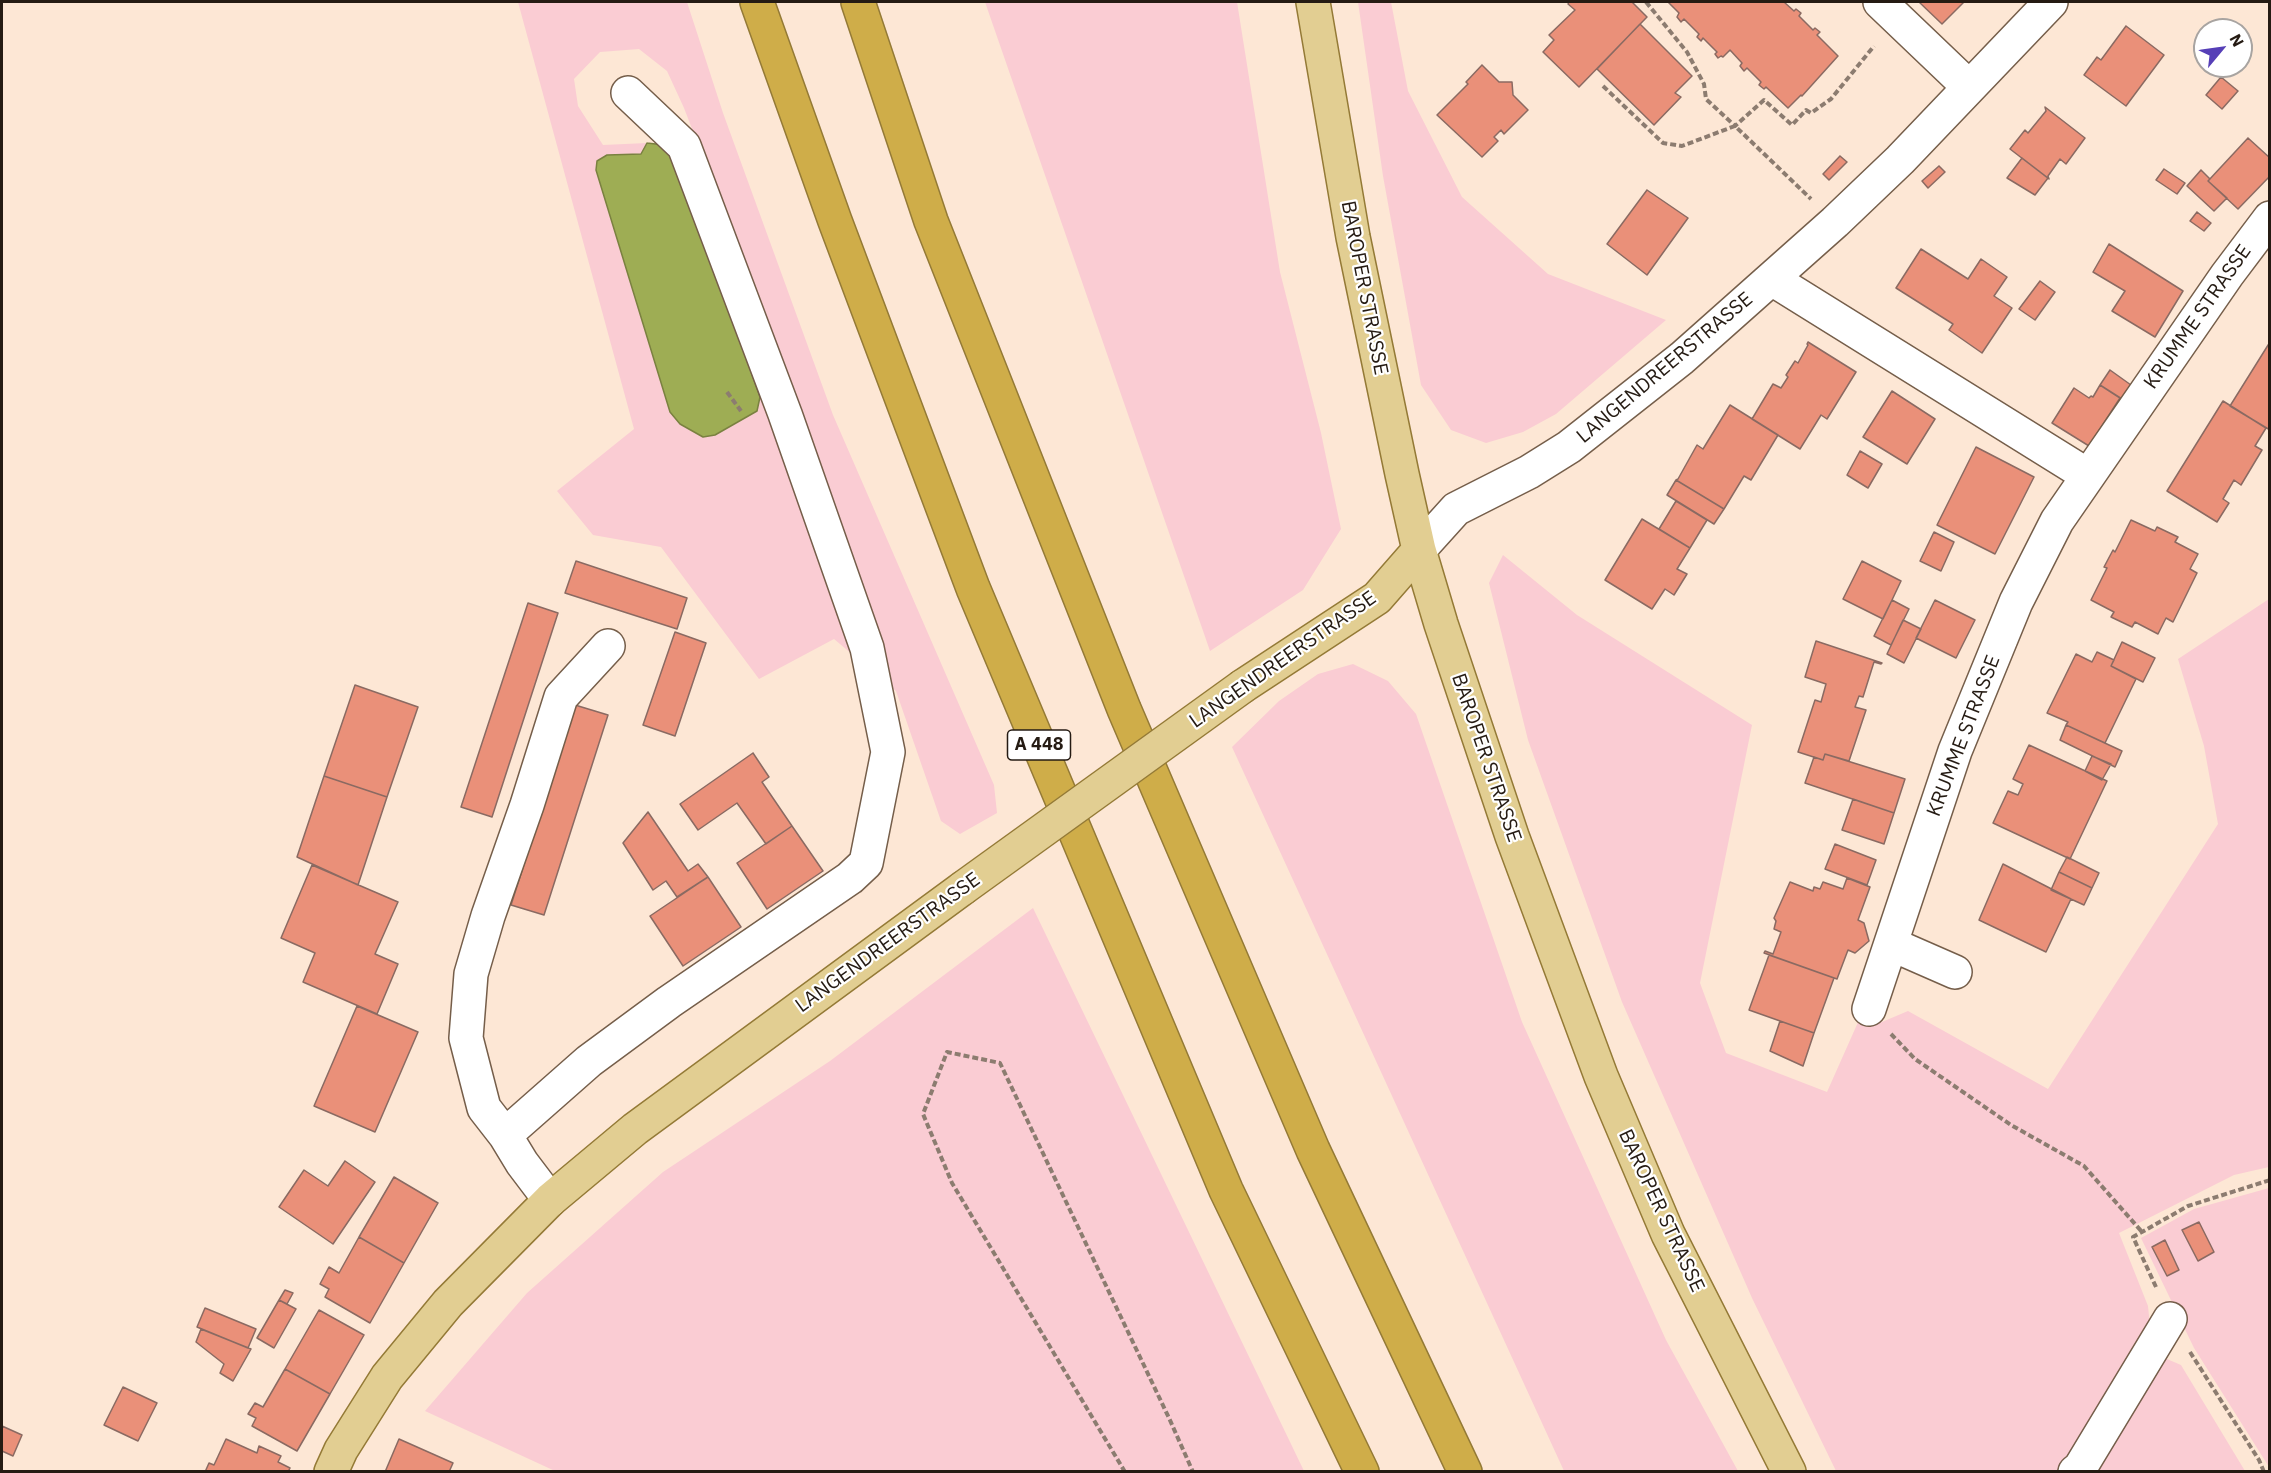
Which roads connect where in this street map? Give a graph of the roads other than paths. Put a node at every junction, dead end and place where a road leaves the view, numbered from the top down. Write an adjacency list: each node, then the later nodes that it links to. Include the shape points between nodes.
1 (757, 2): 20 (highway, A 448, via 973,588 1226,1190)
2 (858, 2): 21 (highway, via 931,221 1124,709 1313,1150)
3 (1313, 2): 11 (main road, BAROPER STRASSE, via 1353,237)
4 (2051, 2): 6 (street, LANGENDREERSTRASSE)
5 (1890, 11): 6 (street)
6 (1969, 87): 9 (street, LANGENDREERSTRASSE, via 1900,160)
7 (628, 93): 16 (street, via 684,146 867,648 888,752 866,863 589,1061)
8 (2270, 218): 10 (street, KRUMME STRASSE)
9 (1772, 279): 10 (street); 11 (street, LANGENDREERSTRASSE, via 1682,358 1569,447 1456,509)
10 (2087, 475): 13 (street, KRUMME STRASSE, via 2057,521 2016,602 1955,751)
11 (1419, 550): 17 (main road, LANGENDREERSTRASSE, bridge, via 1377,598 1243,686 963,888 635,1129); 22 (main road, BAROPER STRASSE, via 1512,836 1601,1076 1668,1234)
12 (608, 646): 16 (street, via 561,697 471,974 466,1038 484,1108)
13 (1891, 944): 14 (street); 15 (street, KRUMME STRASSE)
14 (1955, 972)
15 (1869, 1009)
16 (505, 1135): 17 (street)
17 (550, 1200): 19 (main road, LANGENDREERSTRASSE, via 448,1303 394,1367)
18 (2170, 1319): 23 (street)
19 (331, 1472)
20 (1362, 1472)
21 (1465, 1472)
22 (1789, 1472)
23 (2075, 1472)

